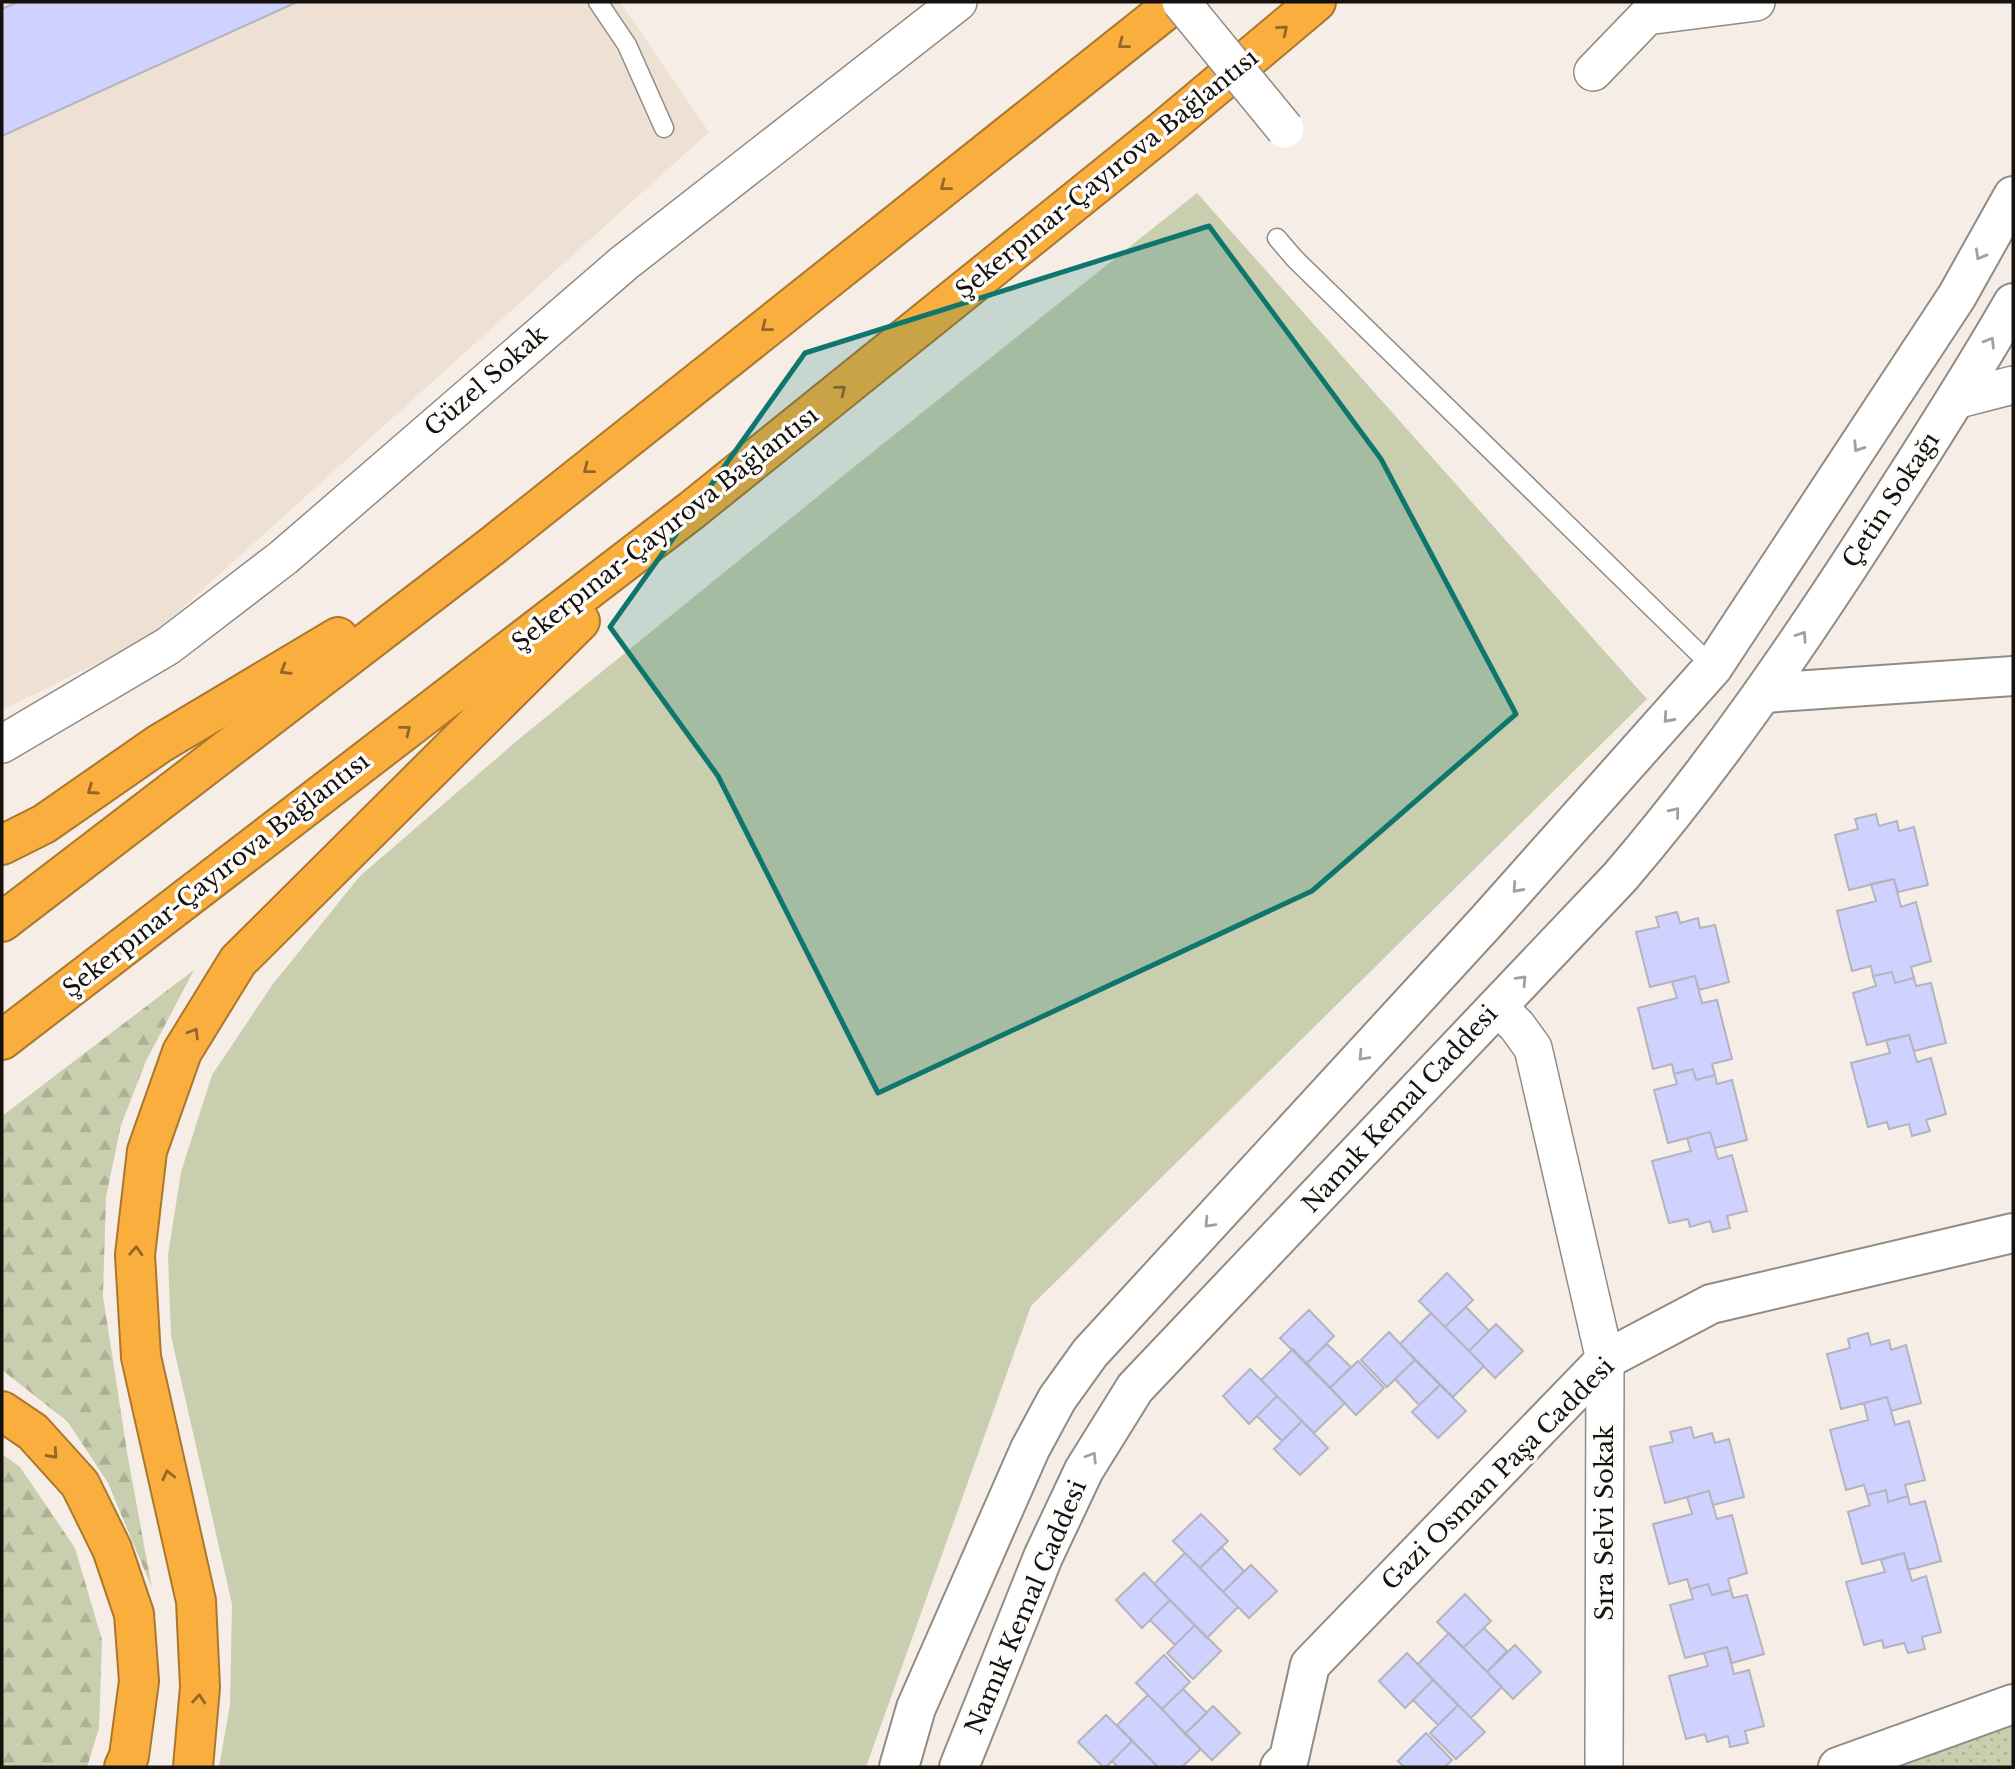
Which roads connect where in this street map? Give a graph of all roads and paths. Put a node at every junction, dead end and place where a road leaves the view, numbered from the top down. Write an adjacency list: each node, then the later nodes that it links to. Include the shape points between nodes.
1 (598, 2): 7 (lane, via 627,45)
2 (958, 2): 19 (street, Güzel Sokak, via 624,263 284,557 168,646)
3 (1179, 2): 8 (street, bridge); 15 (highway, one-way to 15)
4 (1316, 2): 14 (highway, Şekerpınar-Çayırova Bağlantısı, one-way to 4)
5 (1756, 2): 6 (street, via 1647,16)
6 (1593, 72)
7 (664, 128)
8 (1284, 129)
9 (2013, 196): 16 (street, one-way to 16, via 1957,296)
10 (1277, 238): 16 (lane)
11 (2013, 303): 13 (street, Çetin Sokağı, one-way to 11)
12 (2013, 385): 13 (street)
13 (1955, 400): 18 (street, Çetin Sokağı, one-way to 13)
14 (692, 510): 23 (highway, Şekerpınar-Çayırova Bağlantısı, one-way to 14); 29 (highway, one-way to 14, via 200,1687 196,1601 142,1357 135,1255 147,1151 182,1052 238,961)
15 (491, 547): 20 (highway, one-way to 20, via 159,744 44,824); 21 (highway)
16 (1713, 667): 30 (street, one-way to 30, via 1083,1362 1030,1449 916,1707)
17 (2013, 676): 18 (street)
18 (1764, 693): 22 (street, Namık Kemal Caddesi, one-way to 18, via 1675,813)
19 (2, 744)
20 (2, 845)
21 (2, 922)
22 (1497, 1006): 25 (street, Sıra Selvi Sokak, via 1533,1048); 31 (street, Namık Kemal Caddesi, one-way to 22, via 1043,1557 1084,1470 1135,1388)
23 (2, 1040)
24 (2013, 1233): 25 (street, Gazi Osman Paşa Caddesi, via 1711,1304)
25 (1605, 1360): 32 (street, Gazi Osman Paşa Caddesi, via 1310,1665 1289,1758); 33 (street, Sıra Selvi Sokak)
26 (2, 1410): 28 (highway, one-way to 28, via 33,1432 80,1484 112,1549 134,1614 139,1681)
27 (2013, 1703): 34 (street)
28 (124, 1767)
29 (193, 1767)
30 (899, 1767)
31 (959, 1767)
32 (1280, 1767)
33 (1604, 1767)
34 (1838, 1767)

